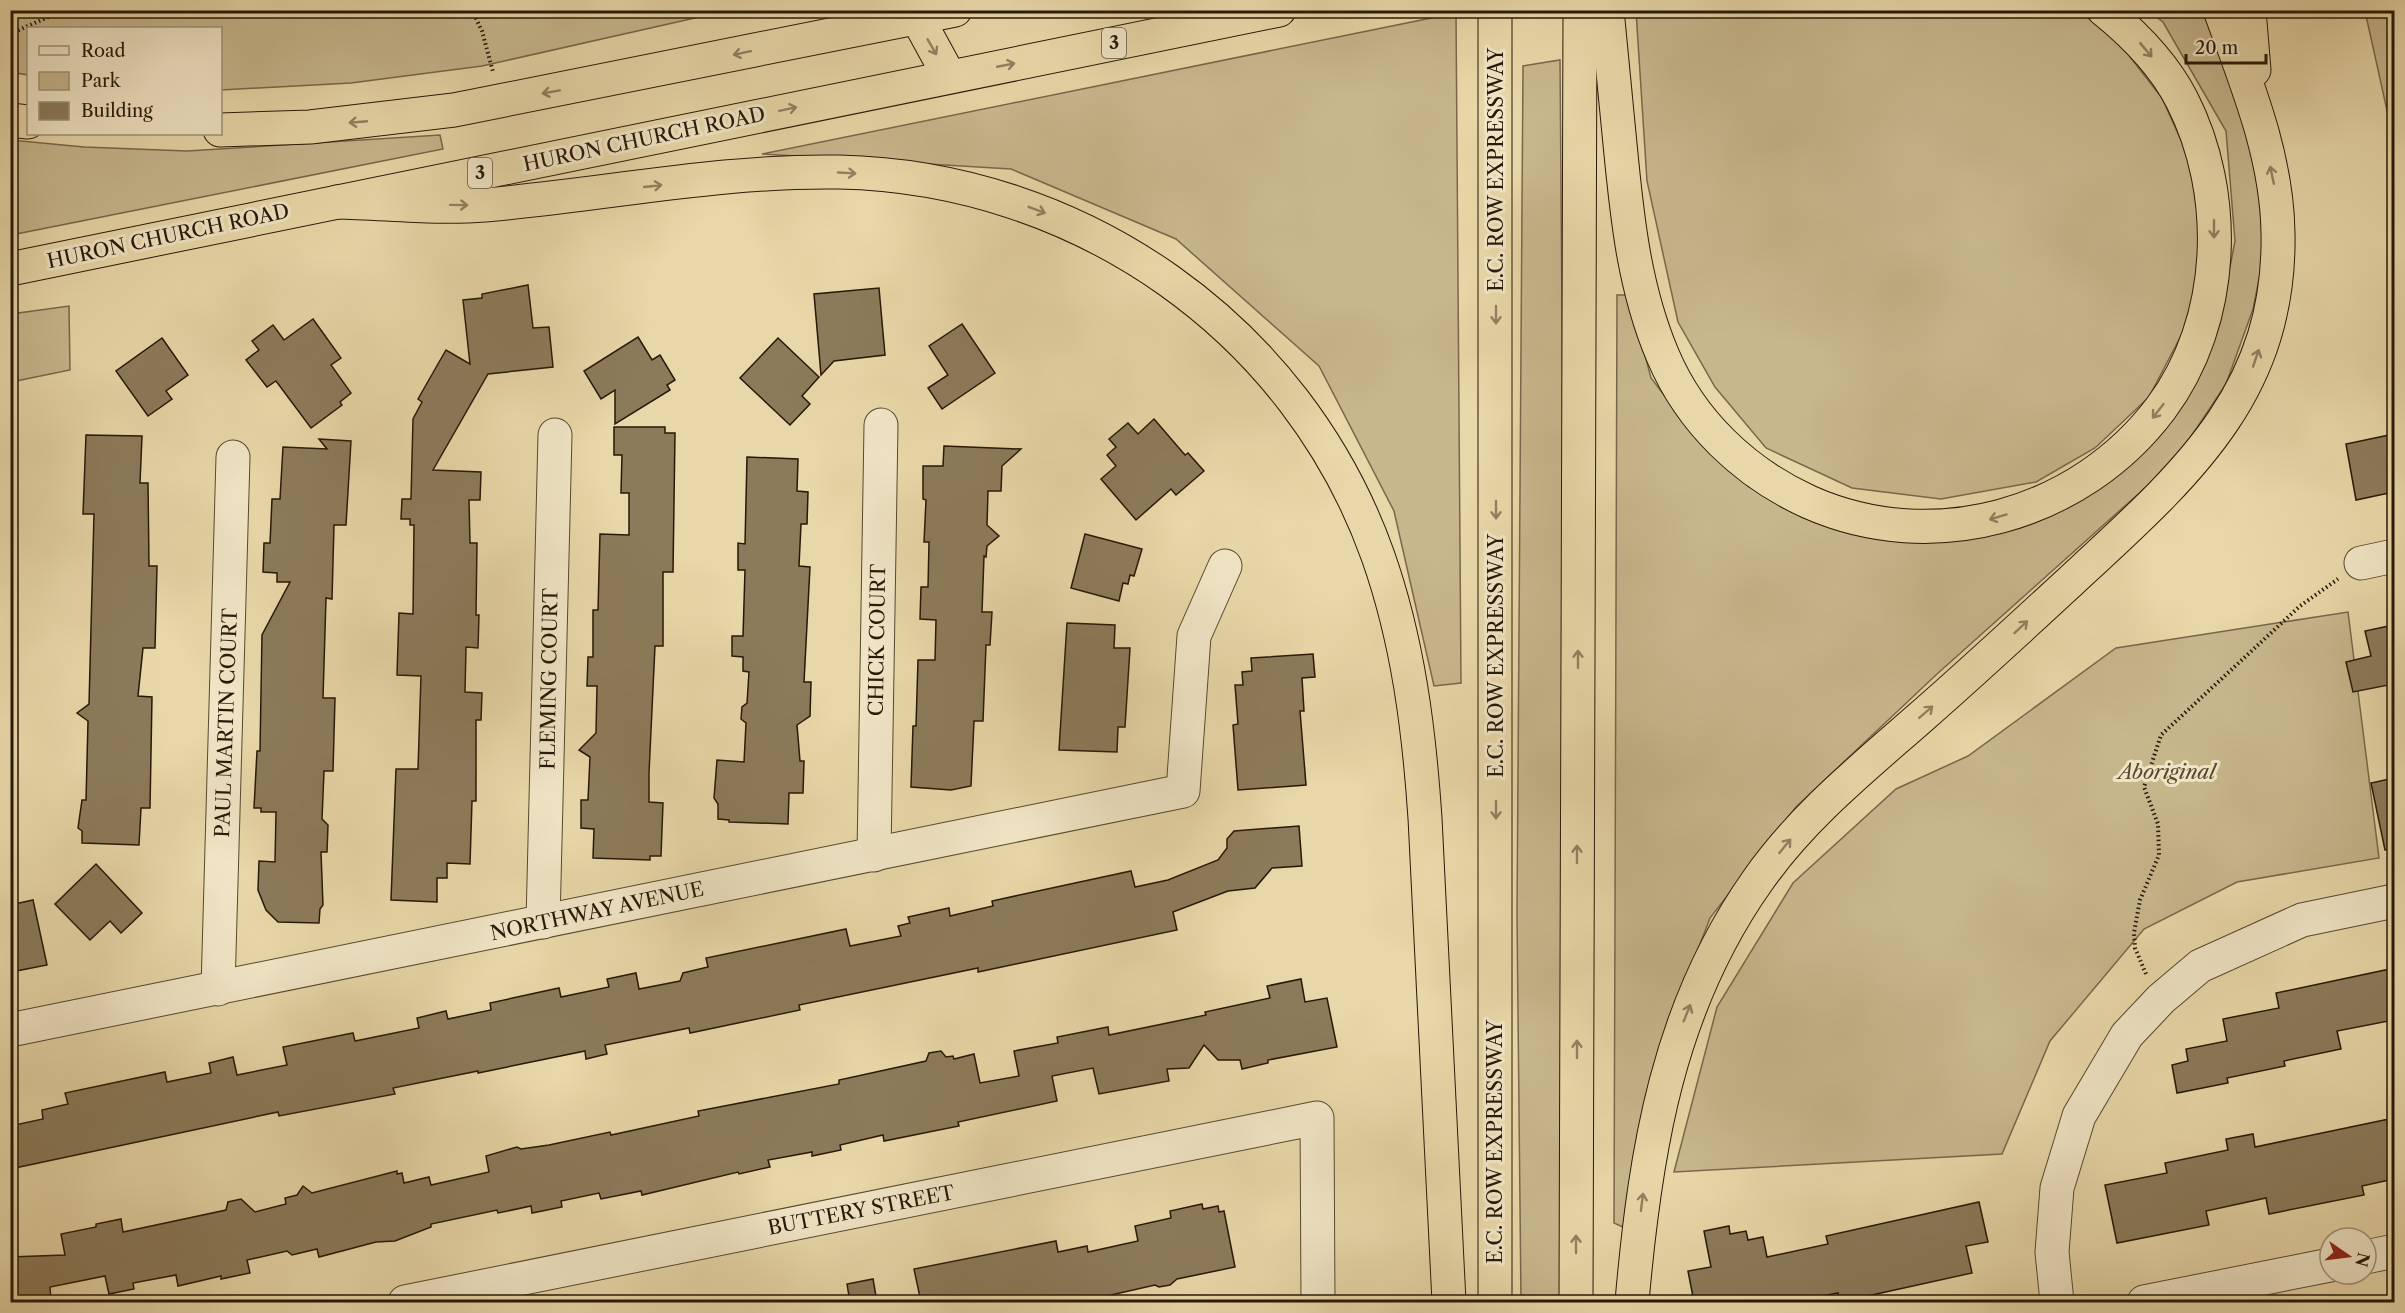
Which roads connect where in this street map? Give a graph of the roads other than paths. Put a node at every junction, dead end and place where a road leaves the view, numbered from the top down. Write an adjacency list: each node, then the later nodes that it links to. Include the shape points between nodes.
1 (841, 10): 10 (highway, via 833,20)
2 (955, 10): 8 (highway)
3 (1279, 10): 11 (highway, HURON CHURCH ROAD / 3, one-way to 3)
4 (1495, 10): 35 (highway, E.C. ROW EXPRESSWAY, one-way to 35)
5 (2104, 10): 9 (highway, one-way to 9, via 2131,32 2180,97 2195,128 2209,174 2214,253 2210,292 2199,334 2163,405 2105,465 2032,507 1989,520 1908,528 1868,522 1825,509 1783,490 1745,464 1714,435 1687,398 1665,360 1644,305)
6 (2220, 10): 12 (highway)
7 (2249, 10): 12 (highway)
8 (914, 14): 10 (highway); 11 (highway, one-way to 11)
9 (1594, 22): 36 (highway, one-way to 9)
10 (799, 41): 15 (highway, one-way to 15, via 454,110 310,127)
11 (949, 76): 16 (highway, HURON CHURCH ROAD / 3, one-way to 11)
12 (2258, 117): 37 (highway, one-way to 12, via 1646,1166 1668,1072 1704,972 1731,920 1792,837 1841,787 2164,495 2202,452 2252,370 2275,286 2278,233 2274,183)
13 (10, 120): 14 (highway)
14 (27, 122)
15 (222, 130)
16 (337, 202): 17 (highway, HURON CHURCH ROAD / 3); 34 (highway, one-way to 34, via 481,205 803,173 920,179 1019,203 1123,250 1166,277 1256,354 1328,452 1353,497 1391,597 1410,676 1424,807)
17 (10, 269)
18 (881, 425): 24 (street, CHICK COURT)
19 (555, 435): 26 (street, FLEMING COURT)
20 (233, 457): 27 (street, PAUL MARTIN COURT)
21 (2394, 556): 22 (street)
22 (2361, 563)
23 (1225, 566): 24 (street, NORTHWAY AVENUE, via 1194,636 1183,791)
24 (874, 855): 26 (street, NORTHWAY AVENUE)
25 (2394, 901): 38 (street, via 2302,920 2200,966 2127,1035 2079,1116 2057,1188 2052,1252)
26 (543, 922): 27 (street, NORTHWAY AVENUE)
27 (218, 988): 28 (street, NORTHWAY AVENUE)
28 (10, 1030)
29 (2394, 1251): 30 (street)
30 (2378, 1254)
31 (2318, 1266): 39 (street)
32 (405, 1302): 33 (street, BUTTERY STREET, via 1317,1118)
33 (1318, 1302)
34 (1449, 1302)
35 (1495, 1302)
36 (1576, 1302)
37 (1632, 1302)
38 (2057, 1302)
39 (2144, 1302)

